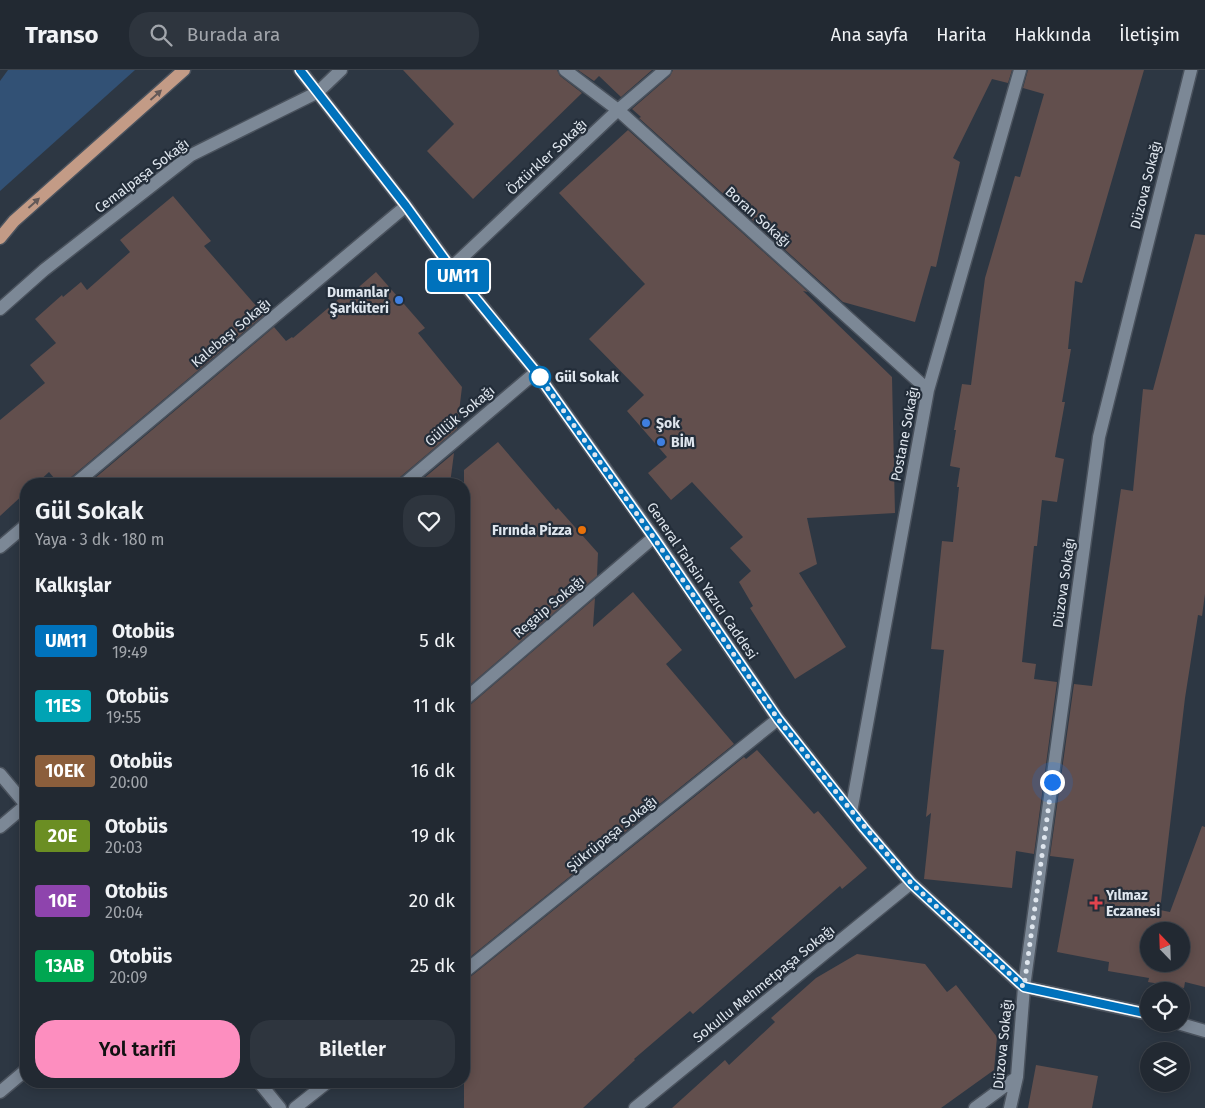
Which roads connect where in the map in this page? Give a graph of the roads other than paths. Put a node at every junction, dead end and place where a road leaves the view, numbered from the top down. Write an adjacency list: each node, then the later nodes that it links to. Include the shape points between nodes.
1 (184, 70): 11 (main road, one-way to 1, via 14,221)
2 (300, 70): 8 (street, General Tahsin Yazıcı Caddesi)
3 (341, 70): 8 (street, Cemalpaşa Sokağı)
4 (565, 70): 9 (street, Boran Sokağı)
5 (665, 70): 9 (street, Öztürkler Sokağı)
6 (1020, 70): 15 (street, Postane Sokağı)
7 (1191, 70): 30 (street, Düzova Sokağı, via 1099,437)
8 (318, 92): 10 (street, General Tahsin Yazıcı Caddesi); 13 (street, Cemalpaşa Sokağı, via 191,156 44,270)
9 (618, 110): 12 (street, Öztürkler Sokağı); 15 (street, Boran Sokağı)
10 (406, 206): 12 (street, General Tahsin Yazıcı Caddesi); 16 (street, Kalebaşı Sokağı)
11 (0, 238)
12 (451, 268): 14 (street, General Tahsin Yazıcı Caddesi)
13 (0, 310)
14 (536, 372): 17 (street, Güllük Sokağı); 19 (street, General Tahsin Yazıcı Caddesi)
15 (928, 390): 26 (street, Postane Sokağı)
16 (82, 478)
17 (411, 478)
18 (20, 530): 20 (street)
19 (654, 538): 21 (street, Regaip Sokağı); 22 (street, General Tahsin Yazıcı Caddesi)
20 (0, 547)
21 (470, 695)
22 (778, 719): 26 (street, General Tahsin Yazıcı Caddesi); 29 (street, Şükrüpaşa Sokağı)
23 (0, 774): 24 (street)
24 (20, 798)
25 (20, 810): 27 (street)
26 (851, 812): 28 (street, General Tahsin Yazıcı Caddesi)
27 (0, 827)
28 (911, 883): 30 (street, General Tahsin Yazıcı Caddesi); 41 (street, Sokullu Mehmetpaşa Sokağı)
29 (470, 967)
30 (1024, 987): 31 (street); 35 (street, Düzova Sokağı)
31 (1140, 1012)
32 (1190, 1026): 33 (street)
33 (1205, 1030)
34 (20, 1075): 38 (street)
35 (1017, 1077): 42 (street); 43 (street, Düzova Sokağı)
36 (264, 1088): 39 (street)
37 (320, 1088): 40 (street)
38 (0, 1092)
39 (280, 1108)
40 (295, 1108)
41 (635, 1108)
42 (975, 1108)
43 (1010, 1108)

